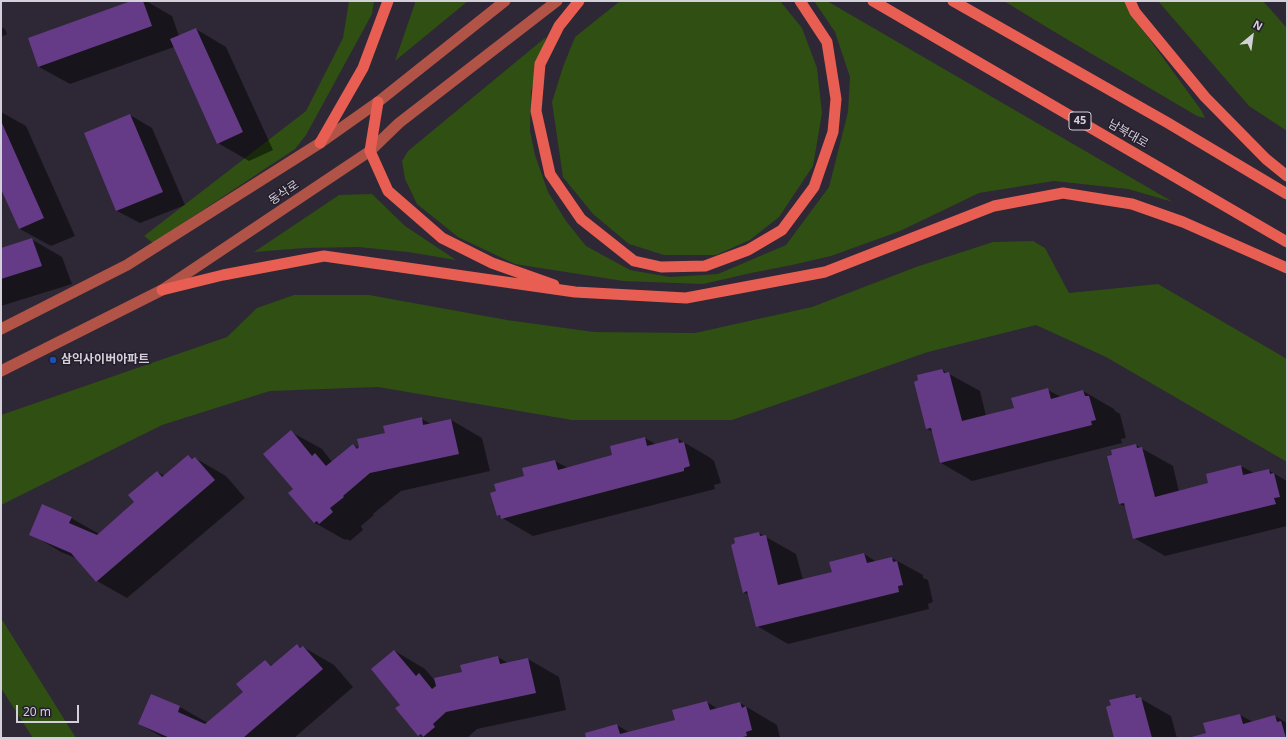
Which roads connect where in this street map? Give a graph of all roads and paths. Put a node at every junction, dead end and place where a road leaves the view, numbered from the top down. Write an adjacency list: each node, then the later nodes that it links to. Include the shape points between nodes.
1 (388, 1): 10 (highway, via 362,68)
2 (505, 1): 9 (main road, 동삭로)
3 (557, 1): 11 (main road, 동삭로, via 399,123)
4 (579, 1): 5 (highway, via 559,26 540,64 536,111 550,174 581,219 634,261 661,266 706,266 748,250 782,230 814,187 833,132 836,99 827,42)
5 (800, 1)
6 (873, 1): 14 (highway, 남북대로 / 45)
7 (954, 1): 13 (highway)
8 (1130, 1): 12 (highway, via 1135,12 1204,97 1266,159)
9 (378, 102): 10 (main road, 동삭로); 11 (highway)
10 (320, 143): 18 (main road, 동삭로, via 127,265)
11 (370, 151): 16 (main road, 동삭로); 17 (highway, via 388,191 442,238 492,263)
12 (1287, 176)
13 (1287, 194)
14 (1287, 242)
15 (1287, 268): 17 (highway, via 1183,222 1132,204 1063,193 994,206 818,273 686,298)
16 (162, 290): 17 (highway, via 223,274 324,256); 19 (main road, 동삭로)
17 (575, 292)
18 (1, 329)
19 (1, 370)

